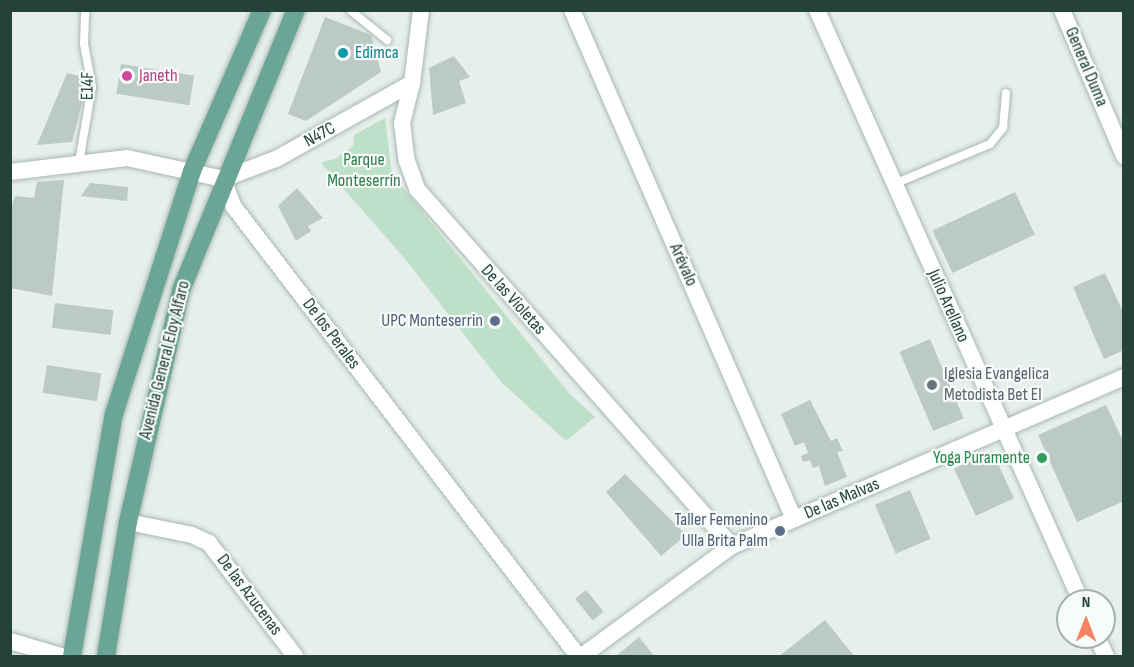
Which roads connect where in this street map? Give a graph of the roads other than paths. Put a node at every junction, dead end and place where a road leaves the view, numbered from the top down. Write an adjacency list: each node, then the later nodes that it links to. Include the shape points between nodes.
1 (85, 10): 13 (lane, E14F, via 84,44 92,87)
2 (262, 10): 14 (main road, Avenida General Eloy Alfaro)
3 (296, 10): 16 (main road, Avenida General Eloy Alfaro)
4 (350, 10): 9 (lane)
5 (420, 10): 10 (street, De las Violetas)
6 (572, 10): 20 (street, Arévalo)
7 (817, 10): 17 (street, Julio Arellano)
8 (1062, 10): 12 (street, General Duma)
9 (387, 40)
10 (412, 83): 16 (street, N47C, via 276,159); 22 (street, De las Violetas, via 402,123 407,160 417,189)
11 (1006, 93): 17 (lane, via 1003,128 990,144)
12 (1124, 156)
13 (79, 162): 14 (street, via 127,158); 15 (street)
14 (192, 171): 16 (street); 26 (main road, Avenida General Eloy Alfaro, via 114,414)
15 (12, 177)
16 (223, 179): 21 (main road, Avenida General Eloy Alfaro, via 181,290); 29 (street, De los Perales, via 234,207)
17 (894, 184): 19 (street, Julio Arellano)
18 (1124, 377): 19 (street, De las Malvas)
19 (1003, 430): 20 (street, De las Malvas); 23 (street, Julio Arellano)
20 (794, 519): 22 (street, De las Malvas)
21 (128, 522): 27 (main road, Avenida General Eloy Alfaro); 28 (street, De las Azucenas, via 192,535 209,543)
22 (732, 546): 29 (street, De las Malvas)
23 (1076, 589)
24 (10, 640): 25 (street)
25 (61, 657)
26 (72, 657)
27 (106, 657)
28 (296, 657)
29 (580, 657)

